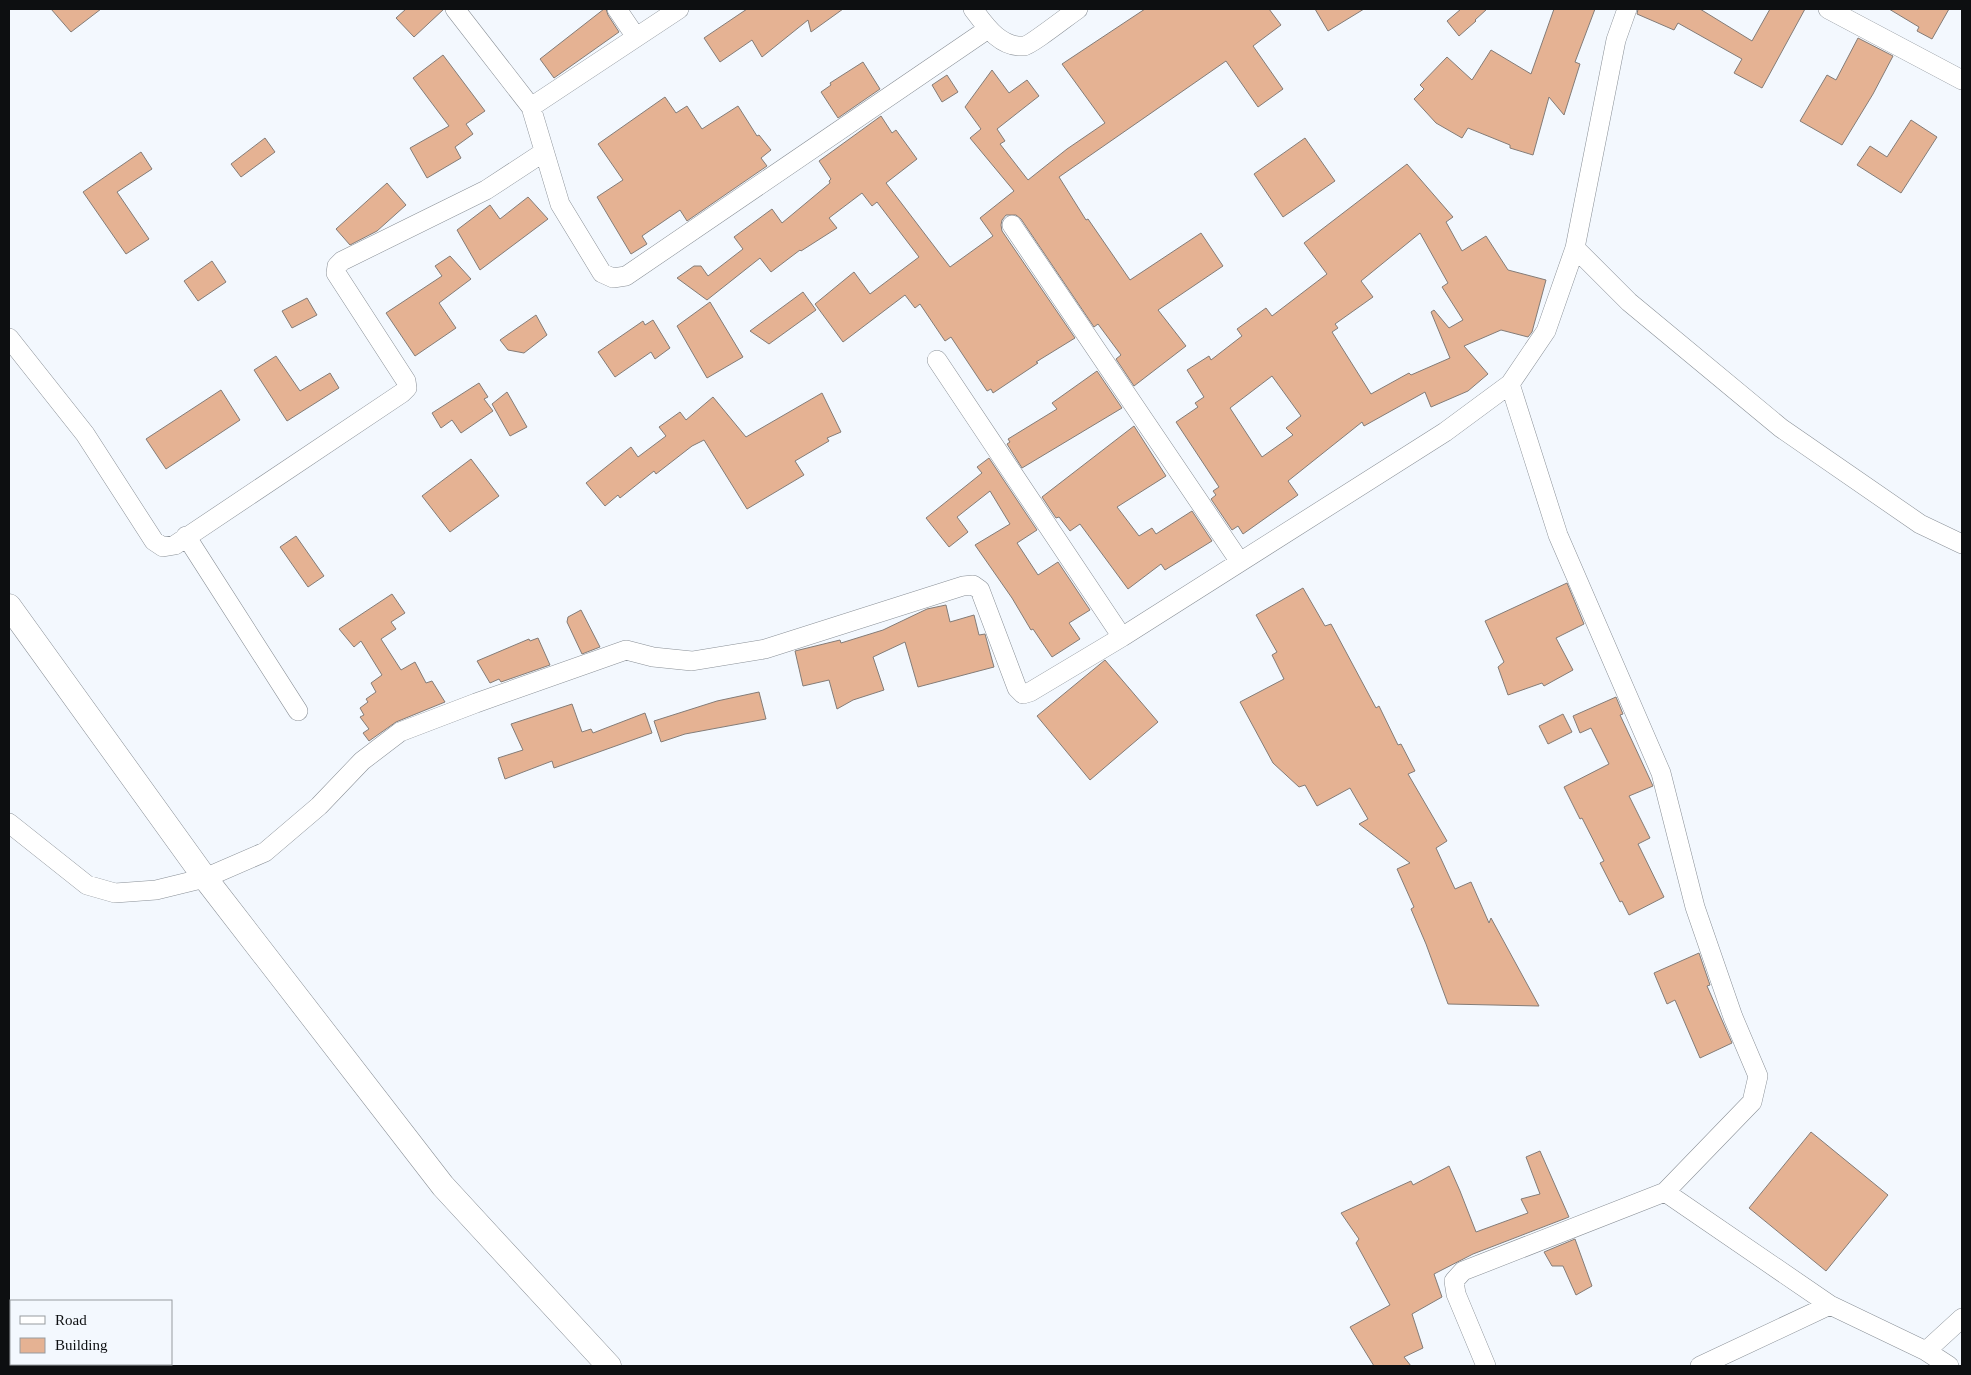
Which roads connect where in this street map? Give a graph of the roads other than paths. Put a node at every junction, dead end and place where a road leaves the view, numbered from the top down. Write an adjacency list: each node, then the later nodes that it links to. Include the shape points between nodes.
1 (455, 9): 11 (street)
2 (617, 9): 9 (street)
3 (679, 9): 9 (street)
4 (973, 9): 8 (street)
5 (1078, 9): 8 (street, via 1026,46 1008,44)
6 (1627, 9): 14 (street, via 1616,40)
7 (1828, 9): 10 (street)
8 (988, 29): 12 (street, via 626,276 613,278 602,272 560,204)
9 (636, 37): 11 (street)
10 (1962, 80)
11 (531, 107): 12 (street)
12 (544, 152): 18 (street, via 486,190 337,266 336,273 406,381 407,388)
13 (1012, 226): 20 (street)
14 (1575, 248): 17 (street, via 1546,331); 19 (street, via 1629,302 1781,428 1920,524)
15 (9, 338): 18 (street, via 85,434 154,541 163,547 175,545)
16 (937, 360): 22 (street)
17 (1510, 384): 20 (street, via 1444,432); 26 (street, via 1558,534 1661,773 1695,907 1733,1017 1758,1076 1752,1102)
18 (186, 536): 23 (street)
19 (1962, 544)
20 (1240, 562): 22 (street)
21 (9, 606): 25 (street)
22 (1122, 637): 25 (street, via 1022,694 980,590 973,585 765,649 692,661 626,650 400,732 362,761 319,806 265,852)
23 (298, 711)
24 (9, 823): 25 (street, via 87,885 115,893 156,890)
25 (205, 878): 30 (street, via 443,1186)
26 (1665, 1192): 27 (street); 31 (street, via 1463,1271 1454,1281 1456,1294)
27 (1830, 1305): 29 (street); 32 (street)
28 (1962, 1318): 29 (street)
29 (1926, 1352): 33 (street)
30 (609, 1366)
31 (1486, 1366)
32 (1700, 1366)
33 (1949, 1366)

